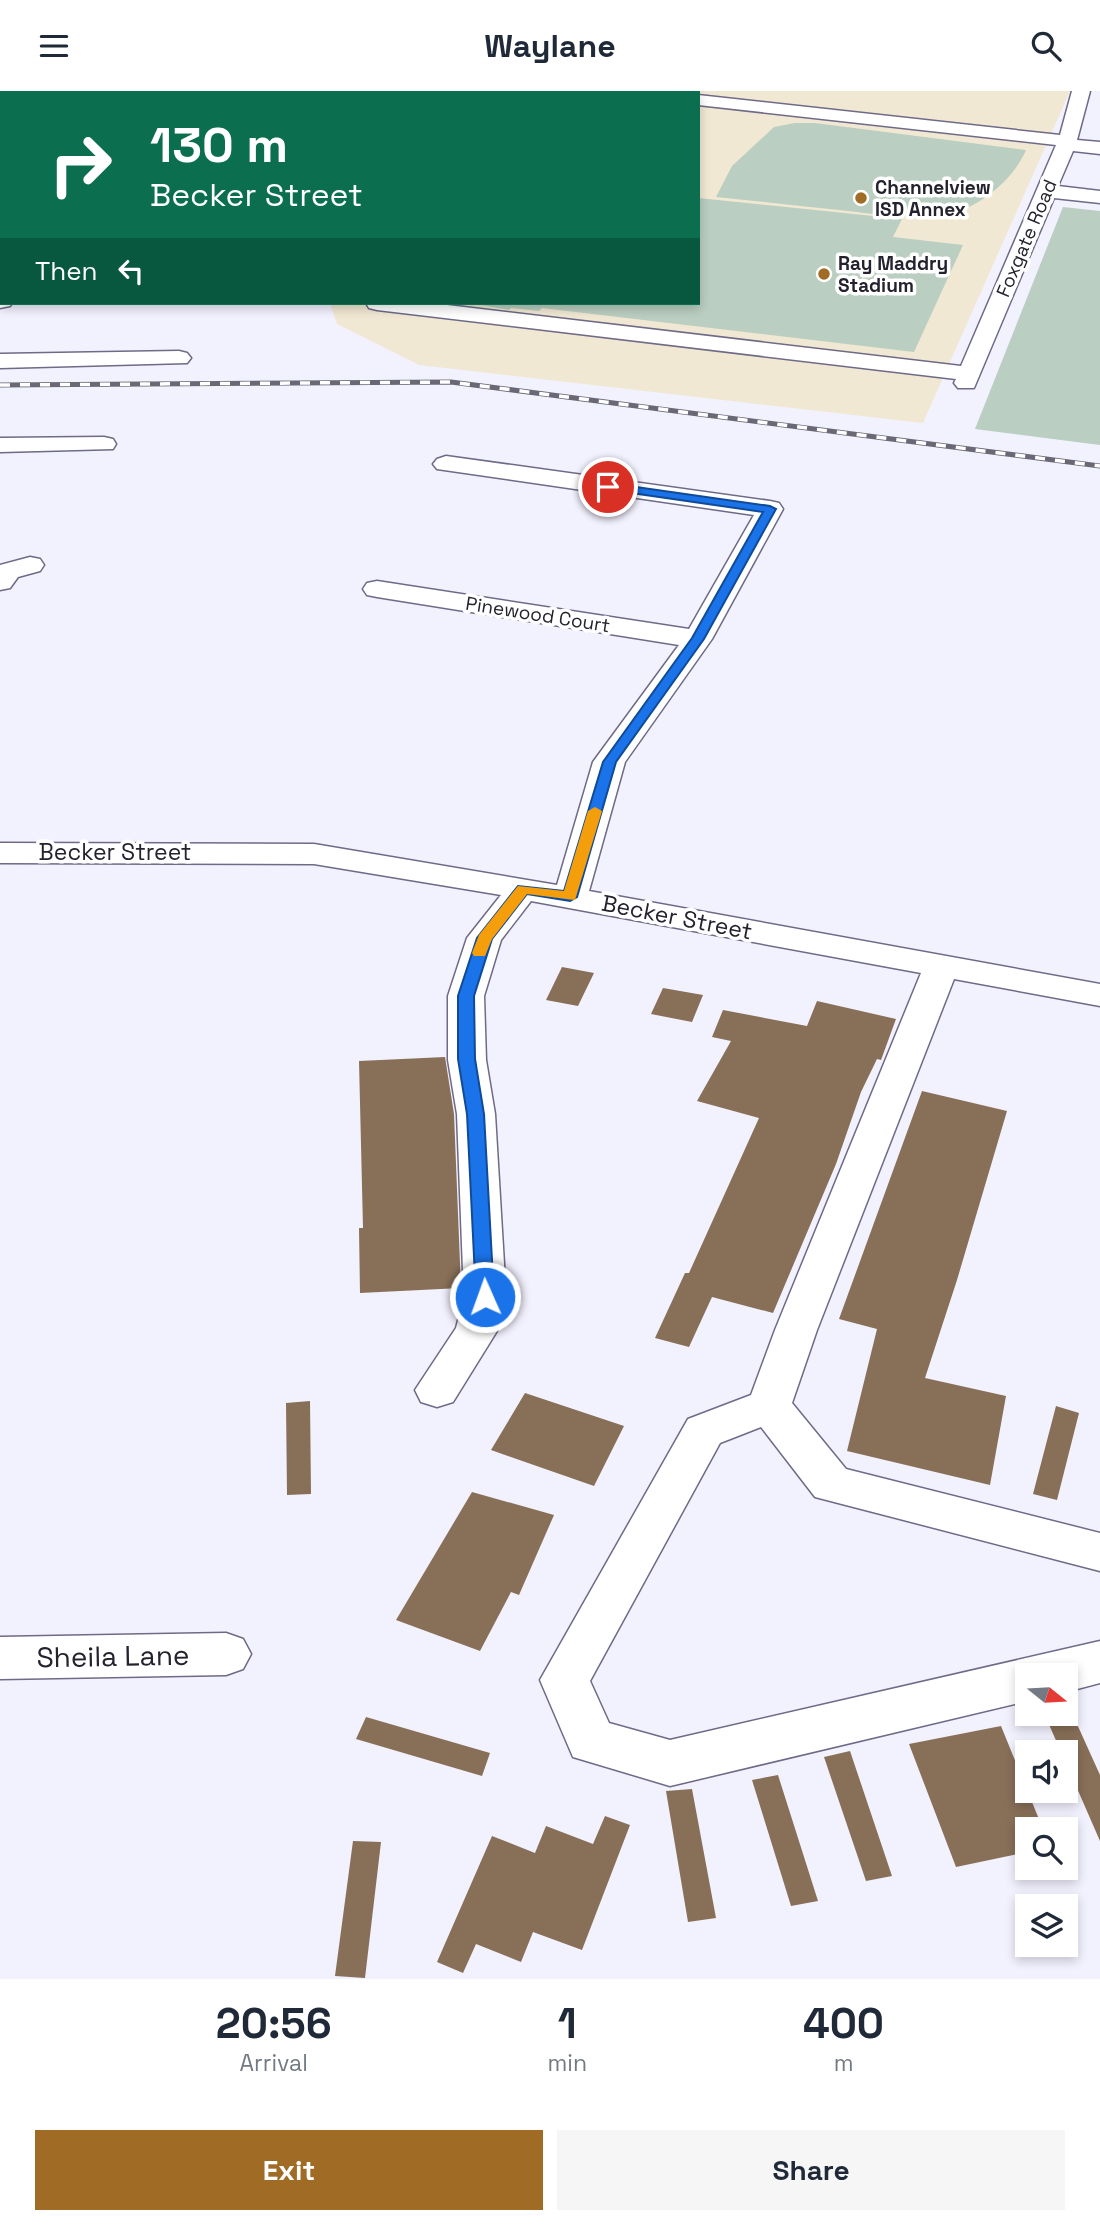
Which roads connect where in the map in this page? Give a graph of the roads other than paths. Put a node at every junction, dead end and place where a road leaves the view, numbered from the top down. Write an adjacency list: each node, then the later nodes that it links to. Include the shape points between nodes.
1 (1079, 95): 4 (street); 5 (street, Foxgate Road)
2 (748, 98): 3 (street); 5 (street)
3 (700, 100)
4 (1100, 100)
5 (1066, 143): 6 (street); 7 (street, Foxgate Road)
6 (1100, 148)
7 (1046, 191): 8 (street); 9 (street, Foxgate Road, via 967,379)
8 (1100, 197)
9 (393, 305)
10 (179, 358): 11 (street)
11 (0, 361)
12 (104, 444): 13 (street)
13 (0, 445)
14 (446, 464): 18 (street, via 770,509)
15 (30, 565): 16 (street, via 8,571)
16 (0, 582)
17 (377, 589): 18 (street, Pinewood Court)
18 (698, 639): 21 (street, via 610,762)
19 (0, 853): 20 (street, Becker Street, via 314,855)
20 (523, 889): 21 (street, Becker Street); 24 (street, via 484,938 466,996 485,1297 475,1331)
21 (570, 897): 22 (street, Becker Street)
22 (941, 967): 23 (street, Becker Street); 25 (street)
23 (1100, 995)
24 (436, 1390)
25 (769, 1406): 26 (street, via 831,1484); 31 (street, via 704,1431 565,1680 591,1741 670,1763)
26 (1100, 1552)
27 (226, 1654): 28 (street, Sheila Lane)
28 (0, 1658)
29 (1100, 1662): 30 (street)
30 (1078, 1667)
31 (1015, 1682)

